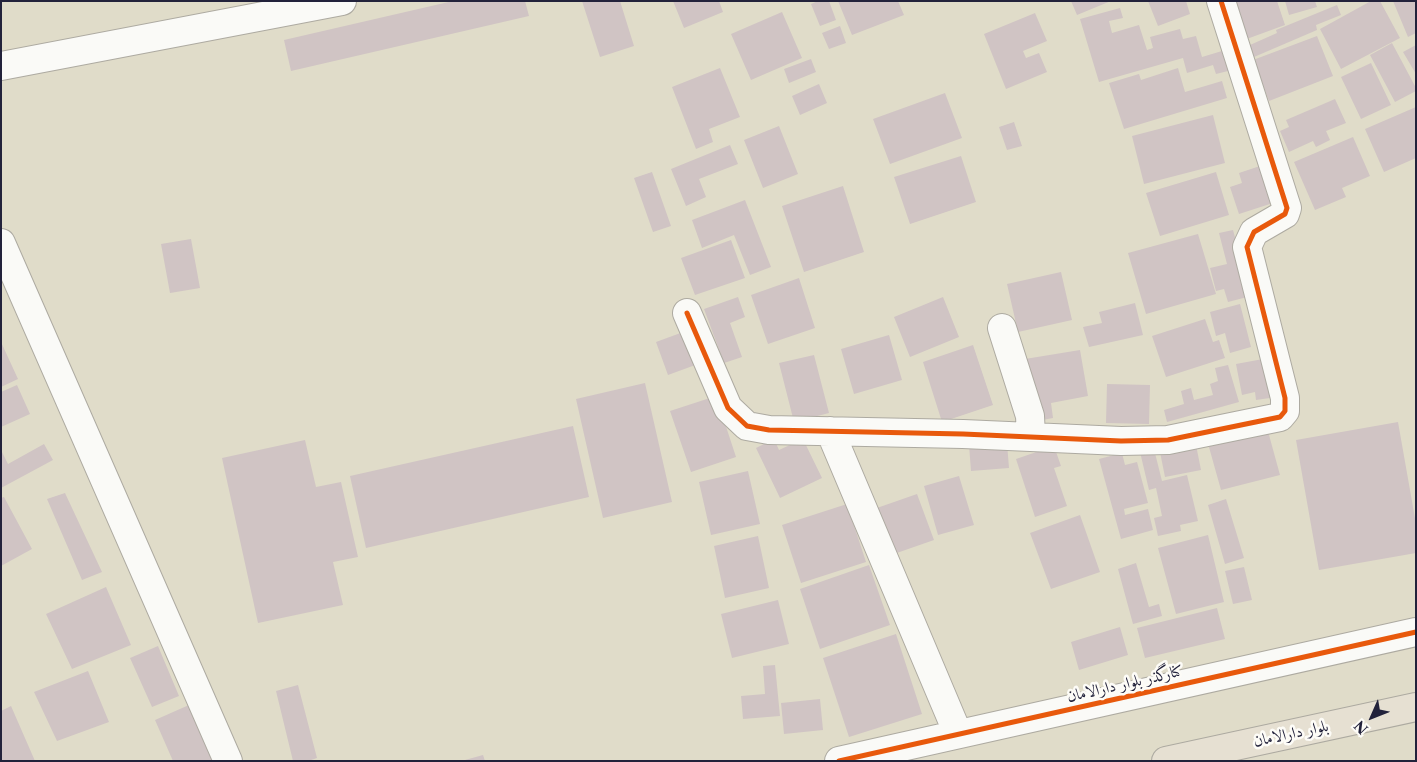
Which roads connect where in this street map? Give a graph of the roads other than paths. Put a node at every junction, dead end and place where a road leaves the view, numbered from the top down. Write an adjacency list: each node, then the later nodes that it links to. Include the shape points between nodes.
1 (342, 1): 3 (street)
2 (1221, 1): 8 (street, via 1287,208 1285,214 1254,232 1247,247 1285,398 1285,411 1280,417 1168,440)
3 (1, 66)
4 (1, 243): 12 (street)
5 (688, 313): 7 (street, via 728,408 747,426 769,430)
6 (1002, 328): 8 (street, via 1030,416)
7 (830, 431): 8 (street); 11 (street)
8 (1031, 437)
9 (1416, 632): 11 (street, کنارگذر بلوار دارالامان)
10 (1416, 707): 14 (main road, بلوار دارالامان)
11 (958, 734): 13 (street, کنارگذر بلوار دارالامان)
12 (228, 761)
13 (839, 761)
14 (1166, 761)

